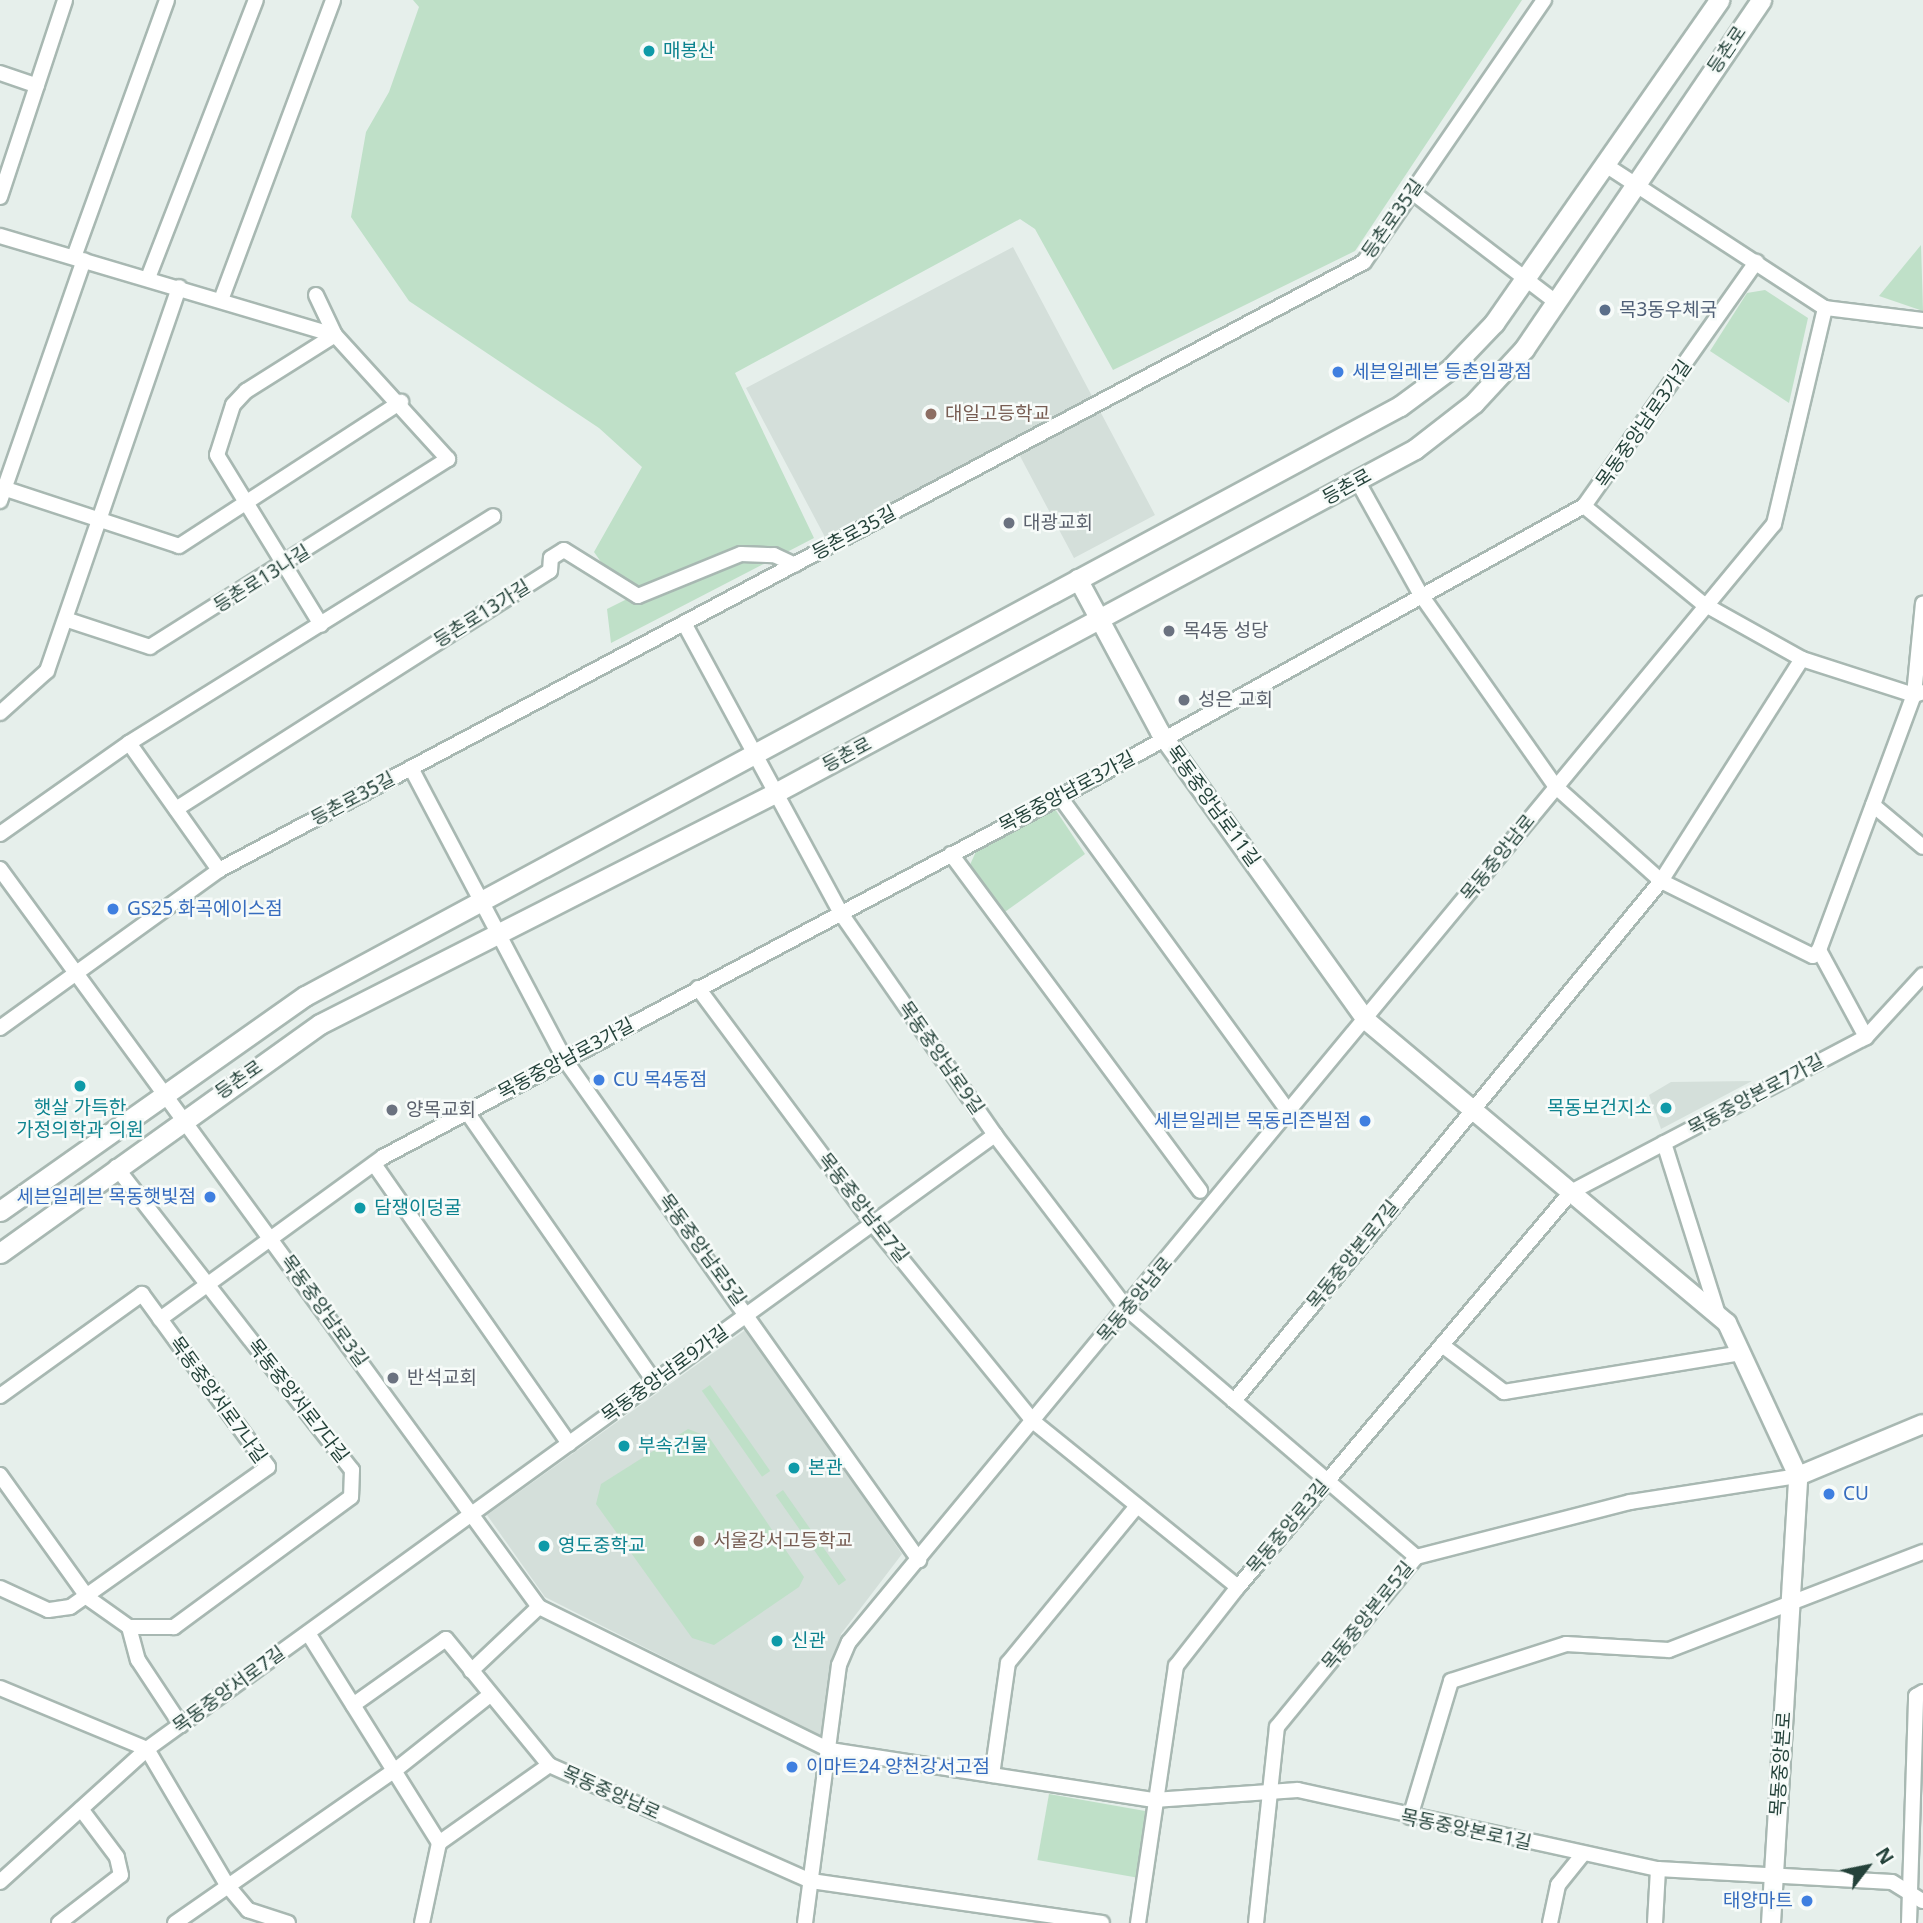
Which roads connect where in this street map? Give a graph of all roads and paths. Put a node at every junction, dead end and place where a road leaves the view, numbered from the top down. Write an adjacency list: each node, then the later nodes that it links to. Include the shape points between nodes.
1 (65, 0): 9 (street)
2 (167, 0): 15 (street)
3 (256, 0): 17 (street)
4 (333, 0): 21 (street)
5 (1544, 0): 12 (street, 등촌로35길)
6 (1719, 0): 10 (main road, 등촌로)
7 (1761, 0): 11 (main road, 등촌로)
8 (0, 73): 9 (street)
9 (37, 86): 13 (street)
10 (1607, 166): 11 (street); 18 (main road, 등촌로)
11 (1636, 185): 16 (street); 22 (main road, 등촌로)
12 (1412, 192): 18 (street); 33 (street, 등촌로35길, via 1364,262)
13 (0, 197)
14 (0, 236): 15 (street)
15 (79, 259): 17 (street); 28 (street)
16 (1756, 262): 23 (street); 30 (street, 목동중앙남로3가길)
17 (148, 278): 19 (street)
18 (1528, 280): 22 (street); 35 (main road, 등촌로, via 1450,369 1399,406)
19 (178, 287): 21 (street); 32 (street)
20 (316, 295): 25 (street)
21 (221, 300): 25 (street)
22 (1556, 302): 27 (main road, 등촌로, via 1474,403)
23 (1825, 307): 24 (street); 38 (street, 목동중앙남로, via 1774,524)
24 (1923, 320)
25 (335, 335): 26 (street); 29 (street, via 233,405 217,455)
26 (401, 402): 29 (street); 34 (street, 등촌로13나길, via 448,459)
27 (1358, 482): 36 (street); 40 (main road, 등촌로)
28 (2, 492): 32 (street)
29 (248, 506): 32 (street, via 179,546); 34 (street)
30 (1584, 506): 36 (street, 목동중앙남로3가길); 38 (street)
31 (493, 516): 42 (street)
32 (100, 517): 39 (street)
33 (794, 565): 41 (street, 등촌로35길); 54 (street, 등촌로13가길, via 774,555 741,554 638,596 564,550 551,558 550,570)
34 (285, 566): 39 (street, 등촌로13나길, via 150,647); 42 (street)
35 (1078, 579): 40 (street, 목동중앙남로11길); 48 (main road, 등촌로)
36 (1420, 595): 46 (street, 목동중앙남로3가길); 50 (street)
37 (1923, 603): 44 (street)
38 (1710, 607): 43 (street); 50 (street, 목동중앙남로)
39 (65, 619): 45 (street, via 42,679)
40 (1096, 620): 46 (street, 목동중앙남로11길); 51 (main road, 등촌로)
41 (684, 623): 48 (street); 49 (street, 등촌로35길)
42 (321, 625): 47 (street)
43 (1802, 659): 44 (street); 60 (street, 목동중앙본로7길)
44 (1918, 694): 53 (street)
45 (0, 713)
46 (1165, 739): 52 (street, 목동중앙남로3가길); 68 (street, 목동중앙남로11길)
47 (129, 743): 54 (street); 55 (street)
48 (752, 755): 51 (street); 61 (main road, 등촌로)
49 (411, 768): 59 (street, 등촌로35길); 61 (street)
50 (1556, 787): 60 (street); 68 (street, 목동중앙남로)
51 (775, 793): 62 (street, 목동중앙남로9길); 63 (main road, 등촌로)
52 (1060, 797): 57 (street, 목동중앙남로3가길); 75 (street)
53 (1873, 805): 56 (street); 64 (street)
54 (176, 809): 59 (street)
55 (0, 834)
56 (1923, 847)
57 (951, 854): 62 (street, 목동중앙남로3가길); 81 (street)
58 (0, 869): 65 (street, 목동중앙남로3길)
59 (219, 870): 65 (street, 등촌로35길)
60 (1661, 881): 64 (street, via 1812,956); 73 (street, 목동중앙본로7길)
61 (478, 903): 63 (street); 72 (main road, 등촌로, via 305,996)
62 (840, 912): 67 (street, 목동중앙남로3가길); 77 (street, 목동중앙남로9길)
63 (495, 935): 71 (street, 목동중앙남로5길); 76 (main road, 등촌로, via 320,1024)
64 (1819, 950): 70 (street)
65 (75, 974): 69 (street, 등촌로35길); 72 (street, 목동중앙남로3길)
66 (1923, 975): 70 (street, 목동중앙본로7가길)
67 (698, 988): 71 (street, 목동중앙남로3가길); 84 (street, 목동중앙남로7길)
68 (1367, 1021): 73 (street); 75 (street, 목동중앙남로)
69 (0, 1028)
70 (1866, 1037): 78 (street, 목동중앙본로7가길)
71 (565, 1060): 74 (street, 목동중앙남로3가길); 89 (street, 목동중앙남로5길)
72 (161, 1094): 76 (street, 목동중앙남로3길); 83 (main road, 등촌로)
73 (1471, 1108): 82 (street); 96 (street, 목동중앙본로7길)
74 (467, 1112): 79 (street, 목동중앙남로3가길); 94 (street)
75 (1290, 1113): 88 (street, 목동중앙남로)
76 (180, 1120): 80 (main road, 등촌로); 85 (street, 목동중앙남로3길)
77 (995, 1135): 84 (street, 목동중앙남로9가길); 88 (street, 목동중앙남로9길)
78 (1664, 1143): 82 (street, 목동중앙본로7가길); 90 (street)
79 (374, 1164): 85 (street, 목동중앙남로3가길); 99 (street)
80 (117, 1167): 86 (main road, 등촌로); 87 (street, 목동중앙서로7다길)
81 (1200, 1191)
82 (1571, 1192): 90 (street); 92 (street, 목동중앙로3길)
83 (0, 1210)
84 (873, 1224): 89 (street, 목동중앙남로9가길); 97 (street, 목동중앙남로7길)
85 (270, 1237): 87 (street, 목동중앙남로3가길); 104 (street, 목동중앙남로3길)
86 (0, 1253)
87 (206, 1284): 91 (street, 목동중앙남로3가길); 113 (street, 목동중앙서로7다길, via 352,1470 351,1497 174,1627)
88 (1127, 1309): 96 (street, 목동중앙남로9길); 97 (street, 목동중앙남로)
89 (748, 1314): 94 (street, 목동중앙남로9가길); 107 (street, 목동중앙남로5길)
90 (1719, 1317): 93 (street)
91 (160, 1319): 95 (street, 목동중앙서로7나길, via 142,1294); 110 (street, 목동중앙서로7나길, via 268,1467)
92 (1442, 1345): 93 (street, via 1504,1392); 102 (street, 목동중앙로3길)
93 (1741, 1353): 101 (street)
94 (655, 1382): 99 (street, 목동중앙남로9가길)
95 (0, 1396)
96 (1234, 1401): 102 (street, 목동중앙남로9길)
97 (1034, 1422): 103 (street); 107 (street, 목동중앙남로)
98 (1923, 1424): 101 (street)
99 (569, 1444): 104 (street, 목동중앙남로9가길)
100 (0, 1475): 110 (street)
101 (1798, 1476): 106 (street, 목동중앙본로5길, via 1630,1502); 111 (street, 목동중앙본로)
102 (1328, 1480): 106 (street, 목동중앙남로9길); 108 (street, 목동중앙로3길)
103 (1138, 1506): 108 (street); 125 (street, via 1008,1663)
104 (471, 1515): 112 (street, 목동중앙남로3길); 114 (street, 목동중앙서로7길)
105 (1923, 1552): 111 (street)
106 (1416, 1557): 126 (street, 목동중앙본로5길, via 1277,1727)
107 (919, 1560): 122 (street, 목동중앙남로, via 849,1642 839,1665)
108 (1238, 1587): 127 (street, 목동중앙로3길, via 1176,1666)
109 (0, 1588): 110 (street, 목동중앙서로7나길, via 48,1610)
110 (88, 1598): 113 (street)
111 (1794, 1606): 129 (street, via 1670,1650 1566,1644 1451,1681); 133 (street, 목동중앙본로)
112 (538, 1607): 115 (street); 122 (street, 목동중앙남로3길)
113 (129, 1627): 120 (street, via 138,1660)
114 (308, 1633): 119 (street); 120 (street, 목동중앙서로7길)
115 (471, 1671): 118 (street, 목동중앙남로); 119 (street, 목동중앙남로, via 446,1639)
116 (0, 1688): 121 (street)
117 (1923, 1692): 137 (street, via 1916,1696)
118 (490, 1695): 123 (street, 목동중앙남로); 124 (street)
119 (353, 1705): 124 (street)
120 (181, 1725): 121 (street, 목동중앙서로7길)
121 (147, 1749): 128 (street, 목동중앙서로7길); 136 (street)
122 (830, 1750): 125 (street, 목동중앙남로3길); 134 (street, 목동중앙남로)
123 (549, 1765): 130 (street); 134 (street, 목동중앙남로)
124 (394, 1771): 130 (street); 136 (street)
125 (992, 1775): 127 (street, 목동중앙본로1길)
126 (1272, 1790): 127 (street, 목동중앙본로1길); 129 (street, 목동중앙본로1길); 145 (street, 목동중앙본로5길)
127 (1159, 1799): 144 (street, 목동중앙로3길)
128 (81, 1809): 135 (street, 목동중앙서로7길); 138 (street, via 117,1857 121,1875)
129 (1410, 1817): 131 (street, 목동중앙본로1길)
130 (439, 1843): 141 (street)
131 (1582, 1855): 132 (street, 목동중앙본로1길); 146 (street, via 1558,1885)
132 (1658, 1869): 133 (street, 목동중앙본로1길); 147 (street)
133 (1774, 1876): 137 (street, 목동중앙본로1길, via 1892,1882); 148 (street, 목동중앙본로)
134 (811, 1881): 142 (street, 목동중앙남로); 143 (street, 목동중앙남로)
135 (0, 1882)
136 (227, 1885): 139 (street); 140 (street, via 248,1910)
137 (1916, 1898): 149 (street)
138 (59, 1923)
139 (175, 1923)
140 (288, 1923)
141 (422, 1923)
142 (805, 1923)
143 (1102, 1923)
144 (1138, 1923)
145 (1256, 1923)
146 (1550, 1923)
147 (1655, 1923)
148 (1771, 1923)
149 (1909, 1923)

